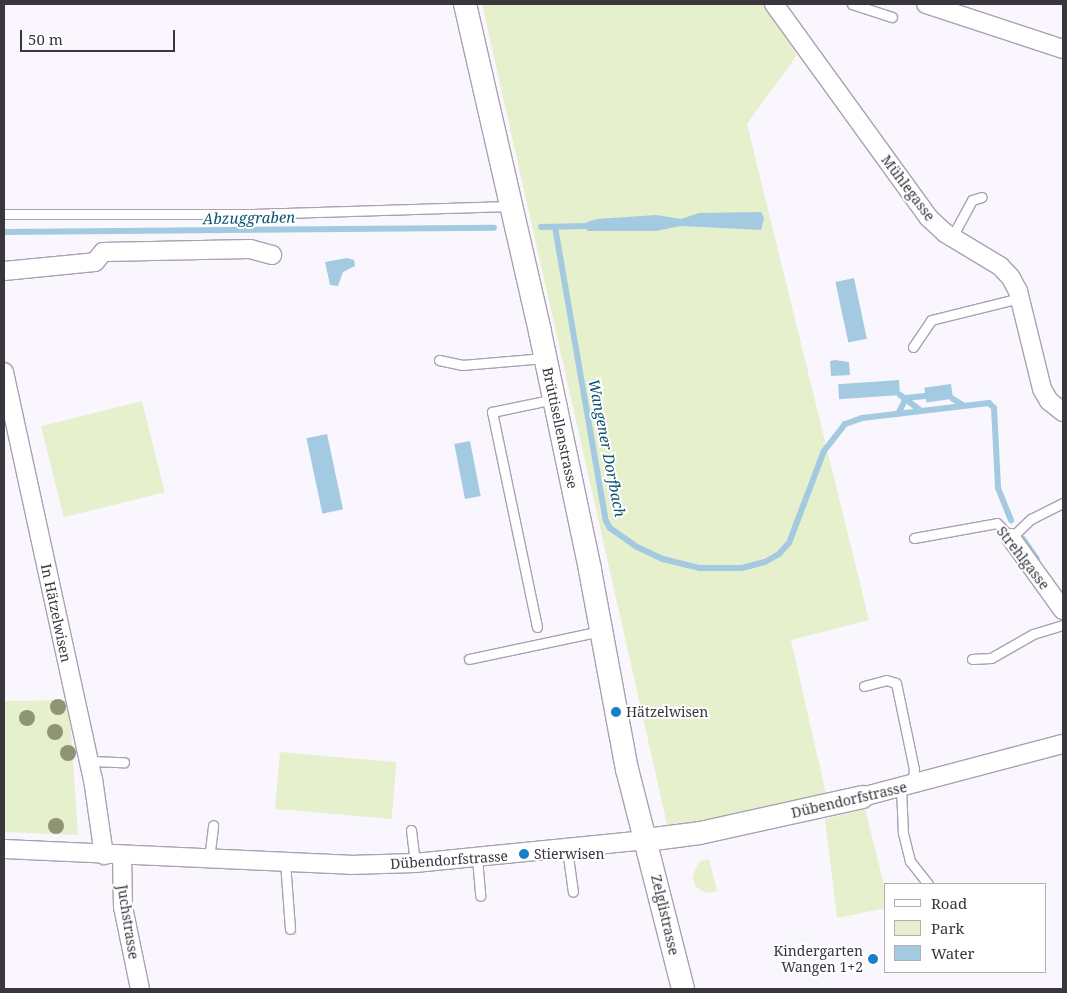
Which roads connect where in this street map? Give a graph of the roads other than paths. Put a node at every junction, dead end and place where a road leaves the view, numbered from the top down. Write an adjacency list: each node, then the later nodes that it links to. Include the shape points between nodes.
1 (774, 4): 10 (street, Mühlegasse, via 919,205)
2 (852, 4): 5 (lane)
3 (926, 4): 6 (street)
4 (463, 8): 8 (street, Brüttisellenstrasse)
5 (892, 18)
6 (1063, 49)
7 (982, 197): 10 (lane, via 972,200)
8 (510, 206): 9 (lane, via 263,214); 15 (street, Brüttisellenstrasse)
9 (4, 214)
10 (952, 237): 13 (street, Mühlegasse, via 1000,266 1011,278)
11 (272, 255): 12 (street, via 250,249 103,252 95,262)
12 (4, 271)
13 (1020, 298): 14 (lane, via 930,320); 19 (street, Mühlegasse, via 1042,389 1053,405)
14 (913, 347)
15 (546, 358): 16 (lane, via 462,365); 18 (street, Brüttisellenstrasse)
16 (440, 360)
17 (4, 372): 31 (street, In Hätzelwisen)
18 (554, 399): 25 (lane, via 492,412); 26 (street, Brüttisellenstrasse)
19 (1063, 412)
20 (1063, 503): 22 (lane, via 1031,519)
21 (914, 538): 22 (lane, Strehlgasse, via 997,523)
22 (1011, 538): 23 (street, Strehlgasse)
23 (1063, 610)
24 (1063, 625): 28 (lane, via 1033,634 991,658)
25 (537, 627)
26 (601, 631): 27 (lane); 37 (street, Brüttisellenstrasse, via 627,769)
27 (469, 658)
28 (972, 659)
29 (864, 686): 33 (lane, via 886,680 896,683 914,769)
30 (1063, 744): 33 (street, Dübendorfstrasse)
31 (89, 761): 32 (lane); 40 (street, In Hätzelwisen)
32 (124, 762)
33 (906, 786): 34 (street, Dübendorfstrasse); 46 (lane, via 903,833 910,861)
34 (862, 797): 37 (street, Dübendorfstrasse, via 700,833)
35 (213, 825): 43 (lane)
36 (411, 830): 45 (lane)
37 (646, 840): 38 (street, Dübendorfstrasse); 51 (street, Zelglistrasse)
38 (567, 849): 42 (street, Dübendorfstrasse); 47 (lane)
39 (4, 850): 40 (street, Dübendorfstrasse)
40 (104, 855): 41 (street, Dübendorfstrasse)
41 (122, 855): 43 (street, Dübendorfstrasse); 50 (street, Juchstrasse, via 123,907)
42 (477, 858): 45 (street, Dübendorfstrasse); 48 (lane)
43 (209, 859): 44 (street, Dübendorfstrasse)
44 (285, 862): 45 (street, Dübendorfstrasse); 49 (lane)
45 (415, 863)
46 (927, 883)
47 (573, 892)
48 (480, 896)
49 (290, 929)
50 (140, 989)
51 (683, 989)

